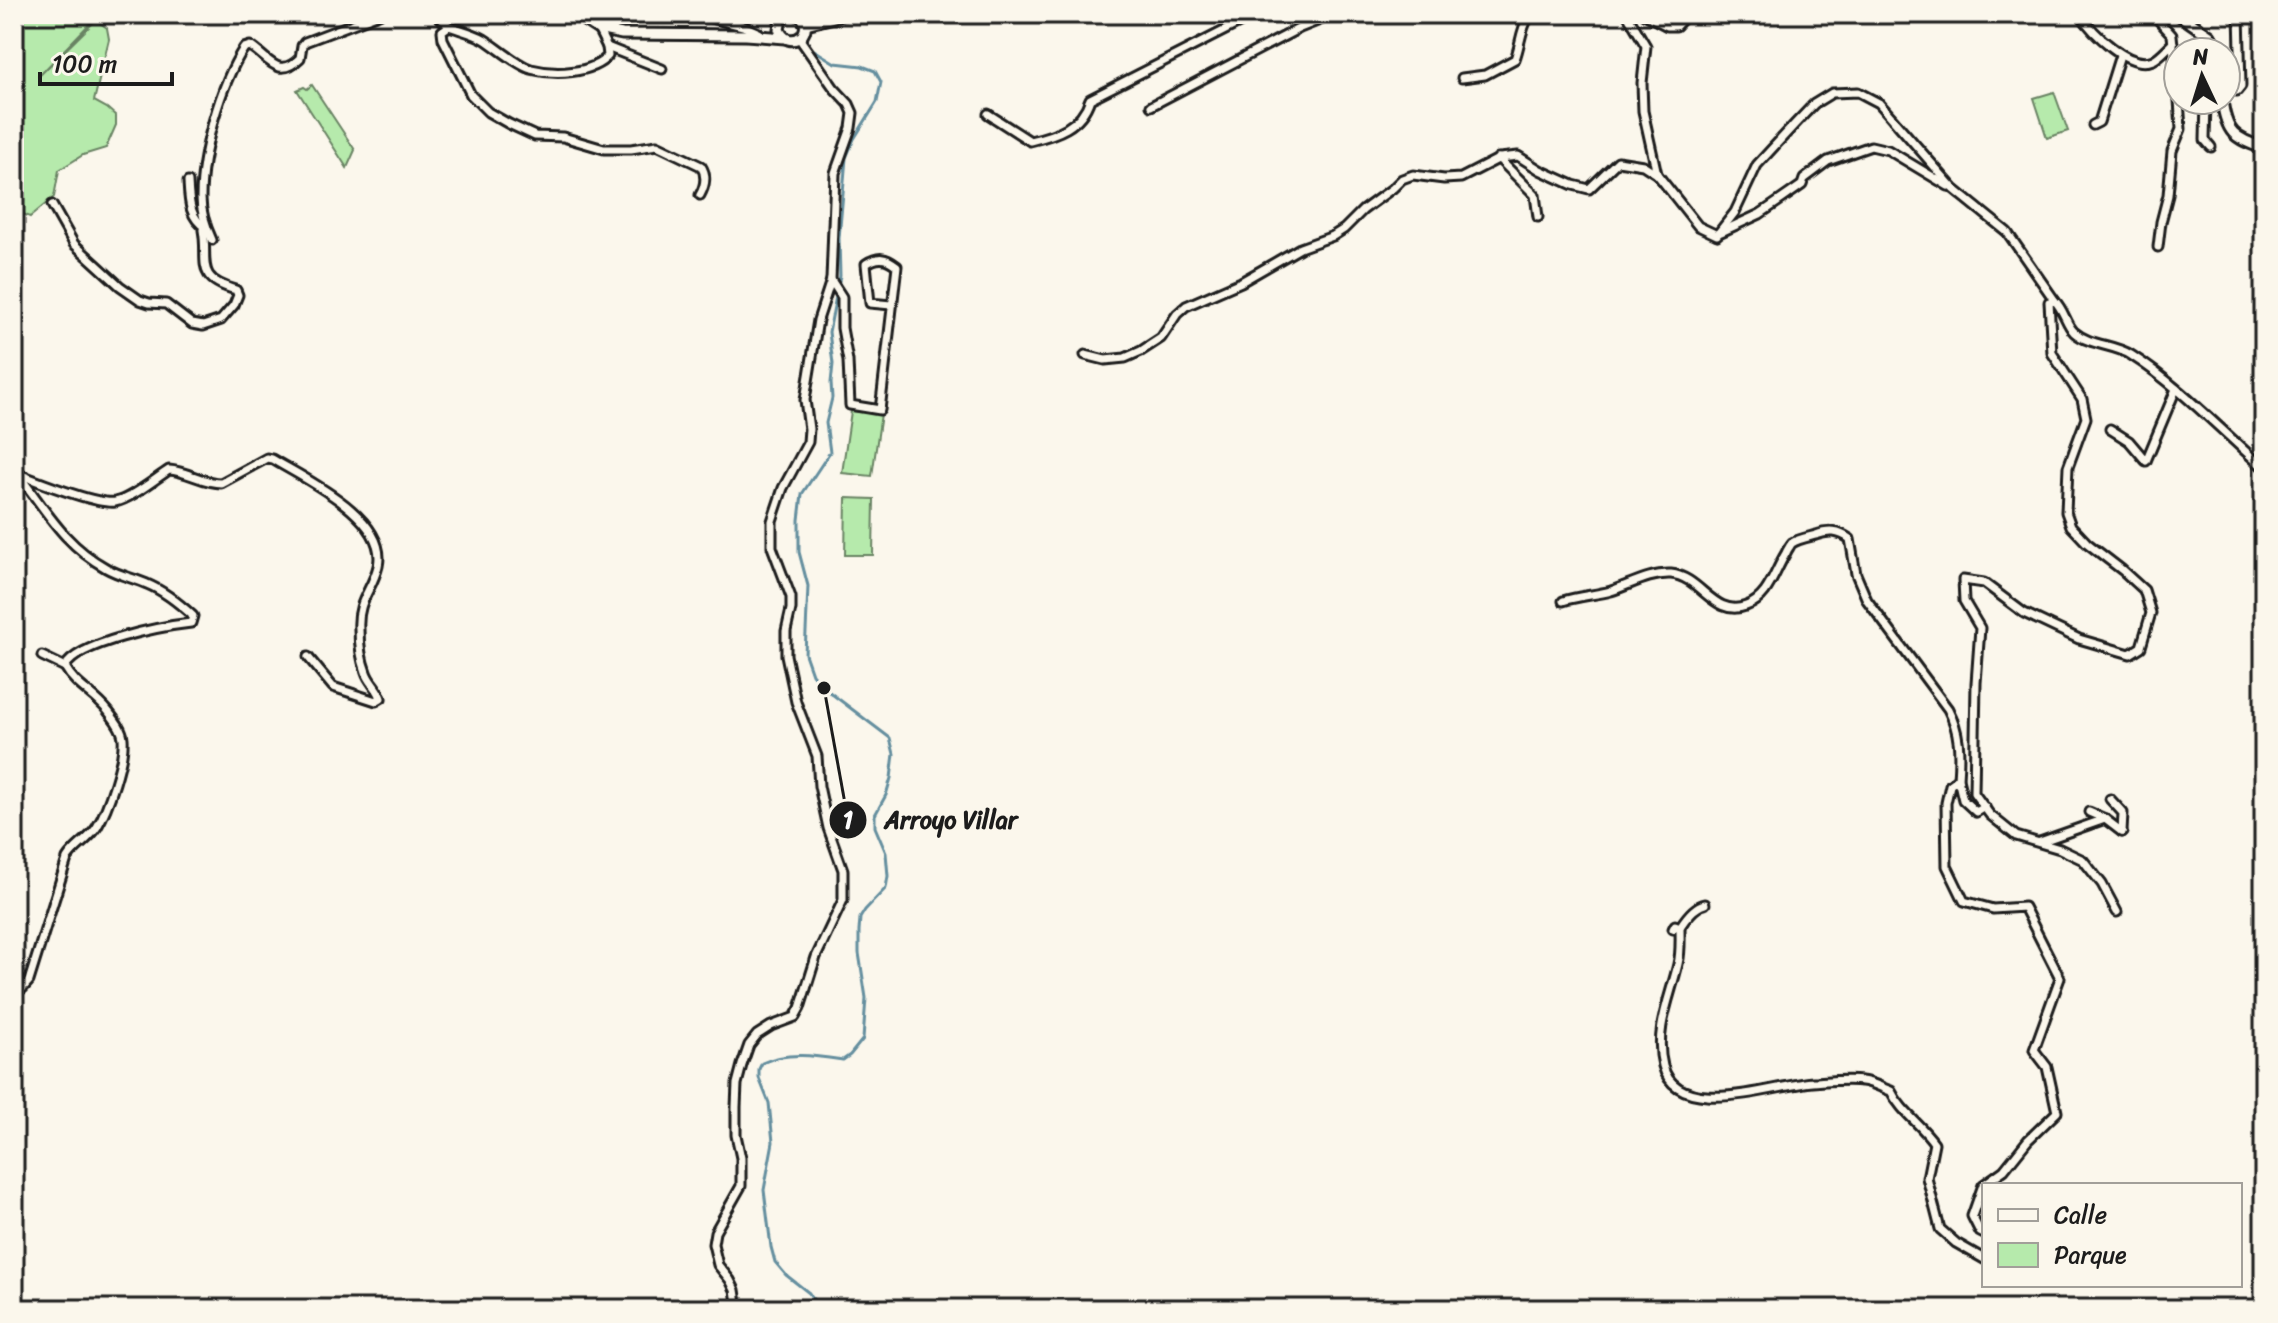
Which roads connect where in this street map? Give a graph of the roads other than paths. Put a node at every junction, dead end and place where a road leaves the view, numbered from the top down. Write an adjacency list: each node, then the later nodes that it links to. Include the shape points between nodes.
1 (379, 14): 48 (street, via 305,42 300,58 283,68 253,47 244,48 208,138 201,198)
2 (436, 14): 18 (street)
3 (575, 14): 19 (street)
4 (695, 14): 20 (street)
5 (846, 14): 16 (street)
6 (1257, 14): 34 (street, via 1090,99 1076,123 1054,136 1030,141)
7 (1335, 14): 33 (street)
8 (1539, 14): 32 (street, via 1524,23 1515,59 1485,75)
9 (1627, 14): 42 (street, via 1646,46 1643,111)
10 (1644, 14): 11 (street, via 1676,26)
11 (1687, 14)
12 (2080, 14): 30 (street)
13 (2153, 14): 23 (street)
14 (2178, 14): 21 (street)
15 (2239, 14): 26 (street)
16 (801, 17): 27 (street, via 805,32)
17 (783, 23): 20 (street); 22 (street); 27 (street, via 792,40)
18 (449, 26): 28 (street, via 480,37 528,68 544,71 601,64); 45 (street, via 442,31 443,39 471,95 488,112 535,136 563,137 604,149 657,145 701,166 705,181)
19 (598, 29): 22 (street, via 634,35); 28 (street)
20 (759, 33): 22 (street)
21 (2206, 33): 24 (street); 25 (street)
22 (746, 35)
23 (2172, 36)
24 (2205, 36)
25 (2209, 36)
26 (2240, 36)
27 (799, 38): 52 (street, via 853,113 835,173)
28 (607, 47): 31 (street)
29 (2162, 52): 30 (street, via 2153,60)
30 (2120, 55): 38 (street, via 2099,122)
31 (662, 69)
32 (1462, 78)
33 (1151, 106)
34 (988, 114)
35 (2180, 116): 51 (street)
36 (2206, 116): 39 (street, via 2205,140)
37 (2225, 116): 40 (street, via 2239,140)
38 (2093, 125)
39 (2211, 147)
40 (2264, 148)
41 (1498, 158): 42 (street, via 1518,156 1589,189 1618,161 1643,165); 47 (street, via 1535,195); 55 (street, via 1461,178 1402,179 1333,236 1186,306 1161,338 1141,351 1105,360)
42 (1657, 174): 49 (street, via 1698,226)
43 (188, 182): 48 (street, via 190,207)
44 (1957, 191): 49 (street, via 1888,150 1871,146 1828,161 1760,214); 49 (street, via 1879,103 1858,92 1832,93 1814,104 1757,165 1735,212); 53 (street, via 2007,232)
45 (700, 195)
46 (52, 205): 48 (street, via 74,244 120,286 144,302 169,305 199,326 218,322 238,295 218,285 207,271)
47 (1538, 217)
48 (204, 228): 50 (street)
49 (1717, 235)
50 (212, 240)
51 (2158, 247)
52 (832, 281): 54 (street, via 842,297 850,405 880,410); 77 (street, via 818,320 805,400 808,442 783,488 772,521 772,547 791,597 786,655 796,702 817,756 825,814 843,870 843,900 795,1017 757,1035 737,1084 741,1186 723,1214 713,1244 718,1265 735,1290)
53 (2055, 301): 56 (street, via 2072,331 2128,353); 66 (street, via 2049,302 2052,353 2082,399 2086,418 2068,467 2066,512 2087,543 2144,590 2151,613 2141,647 2130,654 2079,639 2024,613 1984,583 1963,580 1964,601 1980,628 1974,793)
54 (891, 305): 54 (street, via 870,303 866,264 876,258 897,266)
55 (1085, 355)
56 (2176, 389): 57 (street, via 2146,461); 58 (street)
57 (2110, 429)
58 (2264, 468)
59 (15, 472): 62 (street, via 108,502 126,498 169,470 221,483 262,459 277,461 354,511 379,552 358,620 366,672 381,698 376,701 333,687); 63 (street, via 77,549 104,567 151,586 193,616 191,623 152,628 88,648)
60 (1563, 601): 64 (street, via 1669,574 1683,577 1721,606 1744,607 1769,586 1792,543 1825,531 1841,532 1850,539 1867,600 1956,724)
61 (42, 656): 63 (street)
62 (308, 657)
63 (65, 667): 72 (street, via 120,728 122,755 96,829 67,859 29,981)
64 (1958, 779): 66 (street, via 1963,800 1976,812); 73 (street, via 1950,785 1946,803 1946,850 1947,866 1964,901 1993,909 2024,907 2060,978 2034,1050 2047,1067 2057,1112)
65 (2110, 799): 68 (street, via 2123,813 2122,832)
66 (1985, 807): 69 (street, via 2016,836)
67 (2089, 812): 68 (street)
68 (2105, 819): 69 (street)
69 (2038, 843): 71 (street, via 2083,860)
70 (1705, 904): 76 (street, via 1676,928 1678,963 1661,1028 1663,1066 1670,1083 1690,1095 1728,1096 1811,1082 1863,1081 1891,1091 1898,1106 1934,1143 1927,1178 1940,1229)
71 (2117, 912)
72 (14, 993)
73 (1986, 1183)
74 (1982, 1188): 75 (street, via 1972,1216)
75 (1982, 1233)
76 (1982, 1258)
77 (738, 1309)

